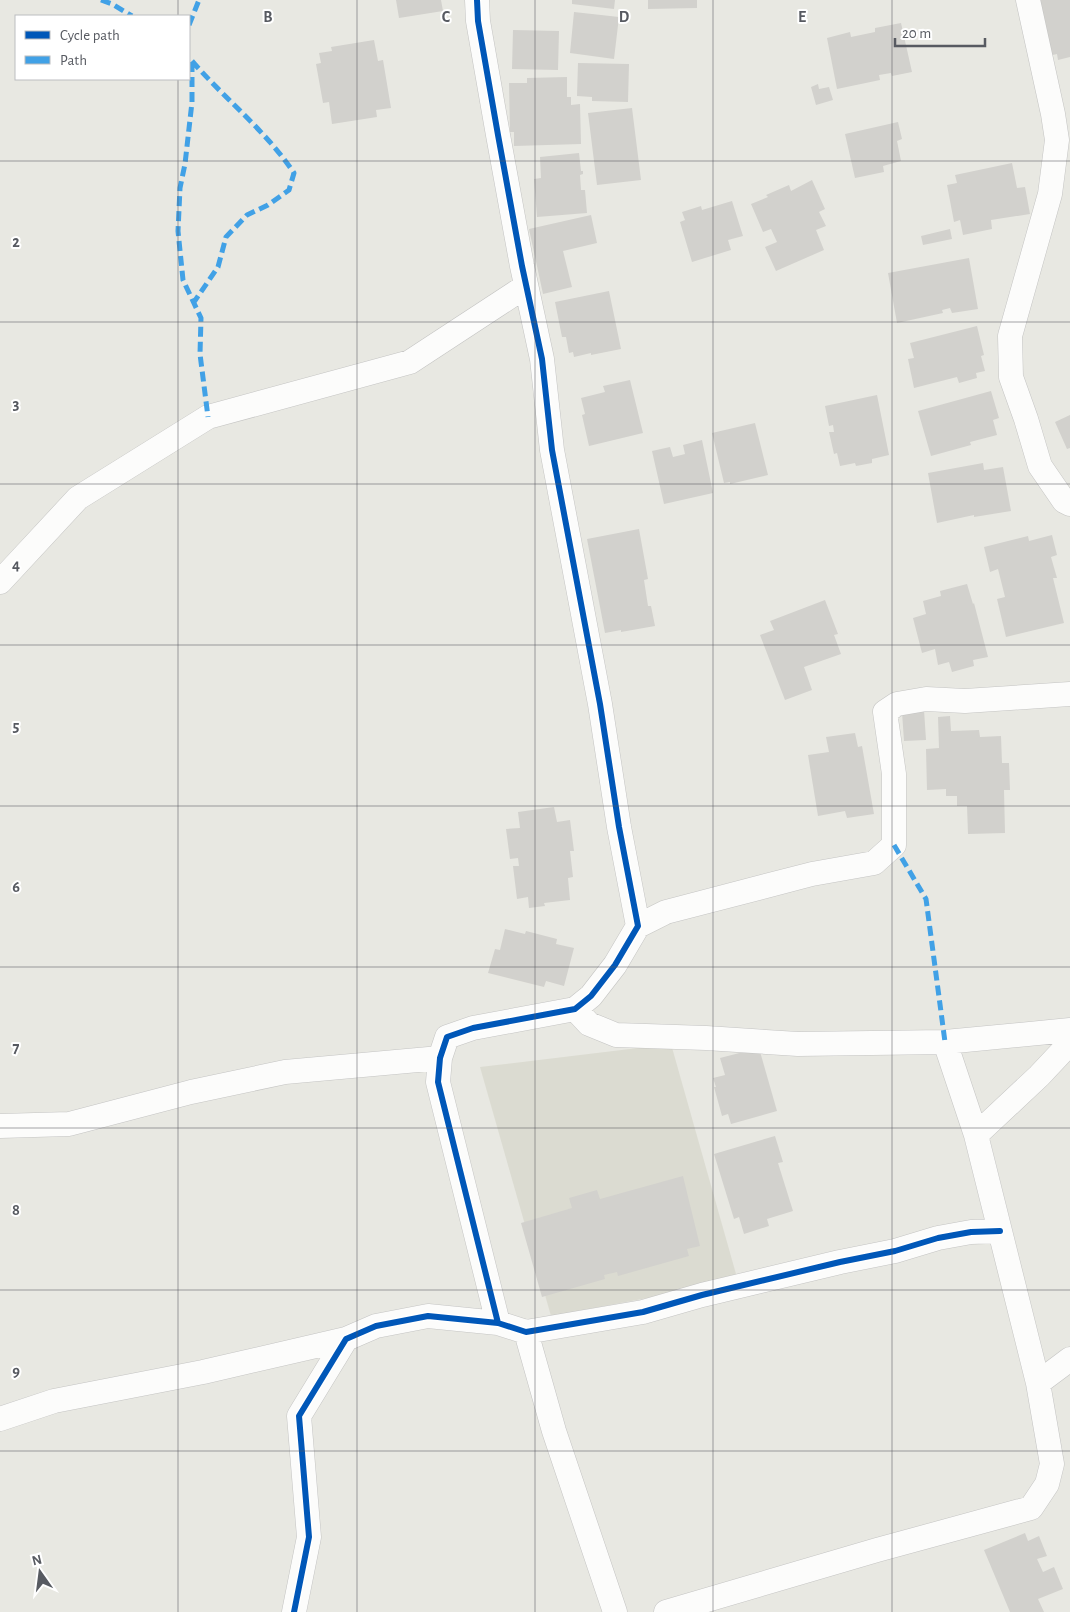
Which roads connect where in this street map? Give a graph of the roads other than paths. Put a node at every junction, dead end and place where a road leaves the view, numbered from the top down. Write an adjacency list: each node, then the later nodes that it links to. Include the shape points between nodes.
1 (477, 0): 3 (street)
2 (1028, 0): 4 (street, via 1057,140 1050,194 1010,336 1011,377 1040,466)
3 (526, 286): 5 (street, via 410,362 208,416 78,498); 7 (street, via 542,359 552,450)
4 (1068, 510)
5 (0, 582)
6 (1070, 694): 7 (street, via 926,699 898,704 885,712 894,774 894,845 874,863 812,874 666,912)
7 (638, 926): 8 (street, via 615,965 591,996)
8 (575, 1008): 10 (street, via 589,1024 616,1035 798,1044); 12 (street, via 473,1028 447,1037)
9 (1070, 1030): 10 (street)
10 (945, 1042): 14 (street)
11 (1070, 1043): 14 (street)
12 (440, 1058): 13 (street, via 285,1072 191,1092 69,1124); 16 (street, via 438,1082)
13 (0, 1126)
14 (976, 1135): 15 (street)
15 (1000, 1231): 17 (street, via 938,1238 643,1312); 20 (street)
16 (498, 1324): 17 (street); 18 (street, via 428,1316 376,1326)
17 (526, 1332): 23 (street, via 554,1431)
18 (346, 1339): 21 (street, via 203,1372 54,1400); 22 (street, via 299,1416 309,1537)
19 (1070, 1360): 20 (street)
20 (1038, 1383): 24 (street, via 1052,1464 1047,1484 1031,1508)
21 (0, 1419)
22 (294, 1612)
23 (614, 1612)
24 (666, 1612)

